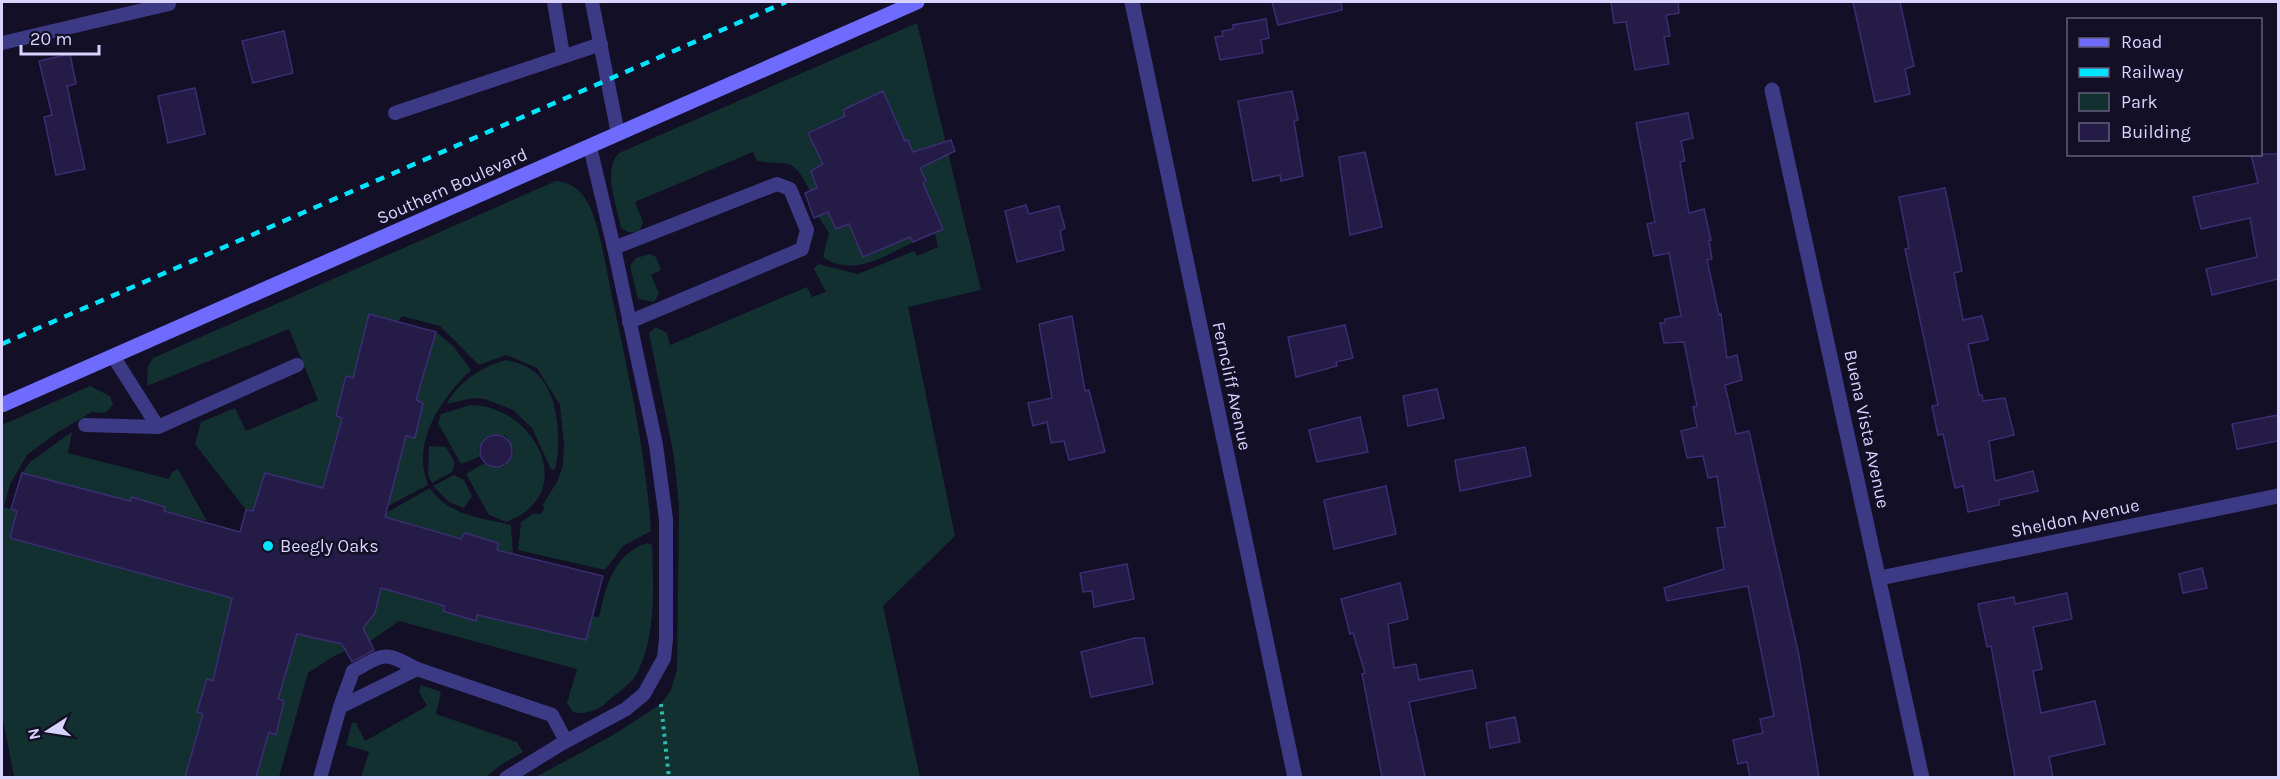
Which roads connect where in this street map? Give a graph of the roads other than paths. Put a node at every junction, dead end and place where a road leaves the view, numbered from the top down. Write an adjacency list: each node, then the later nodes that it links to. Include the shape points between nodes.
1 (554, 2): 8 (lane)
2 (592, 2): 7 (lane)
3 (917, 2): 11 (street, Southern Boulevard)
4 (1131, 2): 27 (street, Ferncliff Avenue)
5 (169, 4): 6 (lane)
6 (2, 43)
7 (601, 44): 8 (lane); 11 (lane)
8 (563, 55): 10 (lane)
9 (1772, 90): 21 (street, Buena Vista Avenue)
10 (395, 113)
11 (618, 134): 12 (street, Southern Boulevard)
12 (590, 147): 13 (lane); 15 (street, Southern Boulevard)
13 (615, 248): 14 (lane); 14 (lane, via 777,184 790,189 807,230 802,249)
14 (629, 322): 24 (lane, via 657,445 666,519 664,658 644,694 626,710)
15 (113, 356): 17 (street, Southern Boulevard); 19 (lane)
16 (297, 365): 19 (lane)
17 (2, 405)
18 (85, 425): 19 (lane)
19 (158, 427)
20 (2278, 496): 21 (street, Sheldon Avenue)
21 (1880, 578): 28 (street, Buena Vista Avenue)
22 (417, 669): 23 (lane); 23 (lane, via 382,655 353,671); 24 (lane, via 552,715)
23 (340, 707): 25 (lane)
24 (566, 741): 26 (lane)
25 (320, 777)
26 (506, 777)
27 (1295, 777)
28 (1922, 777)

